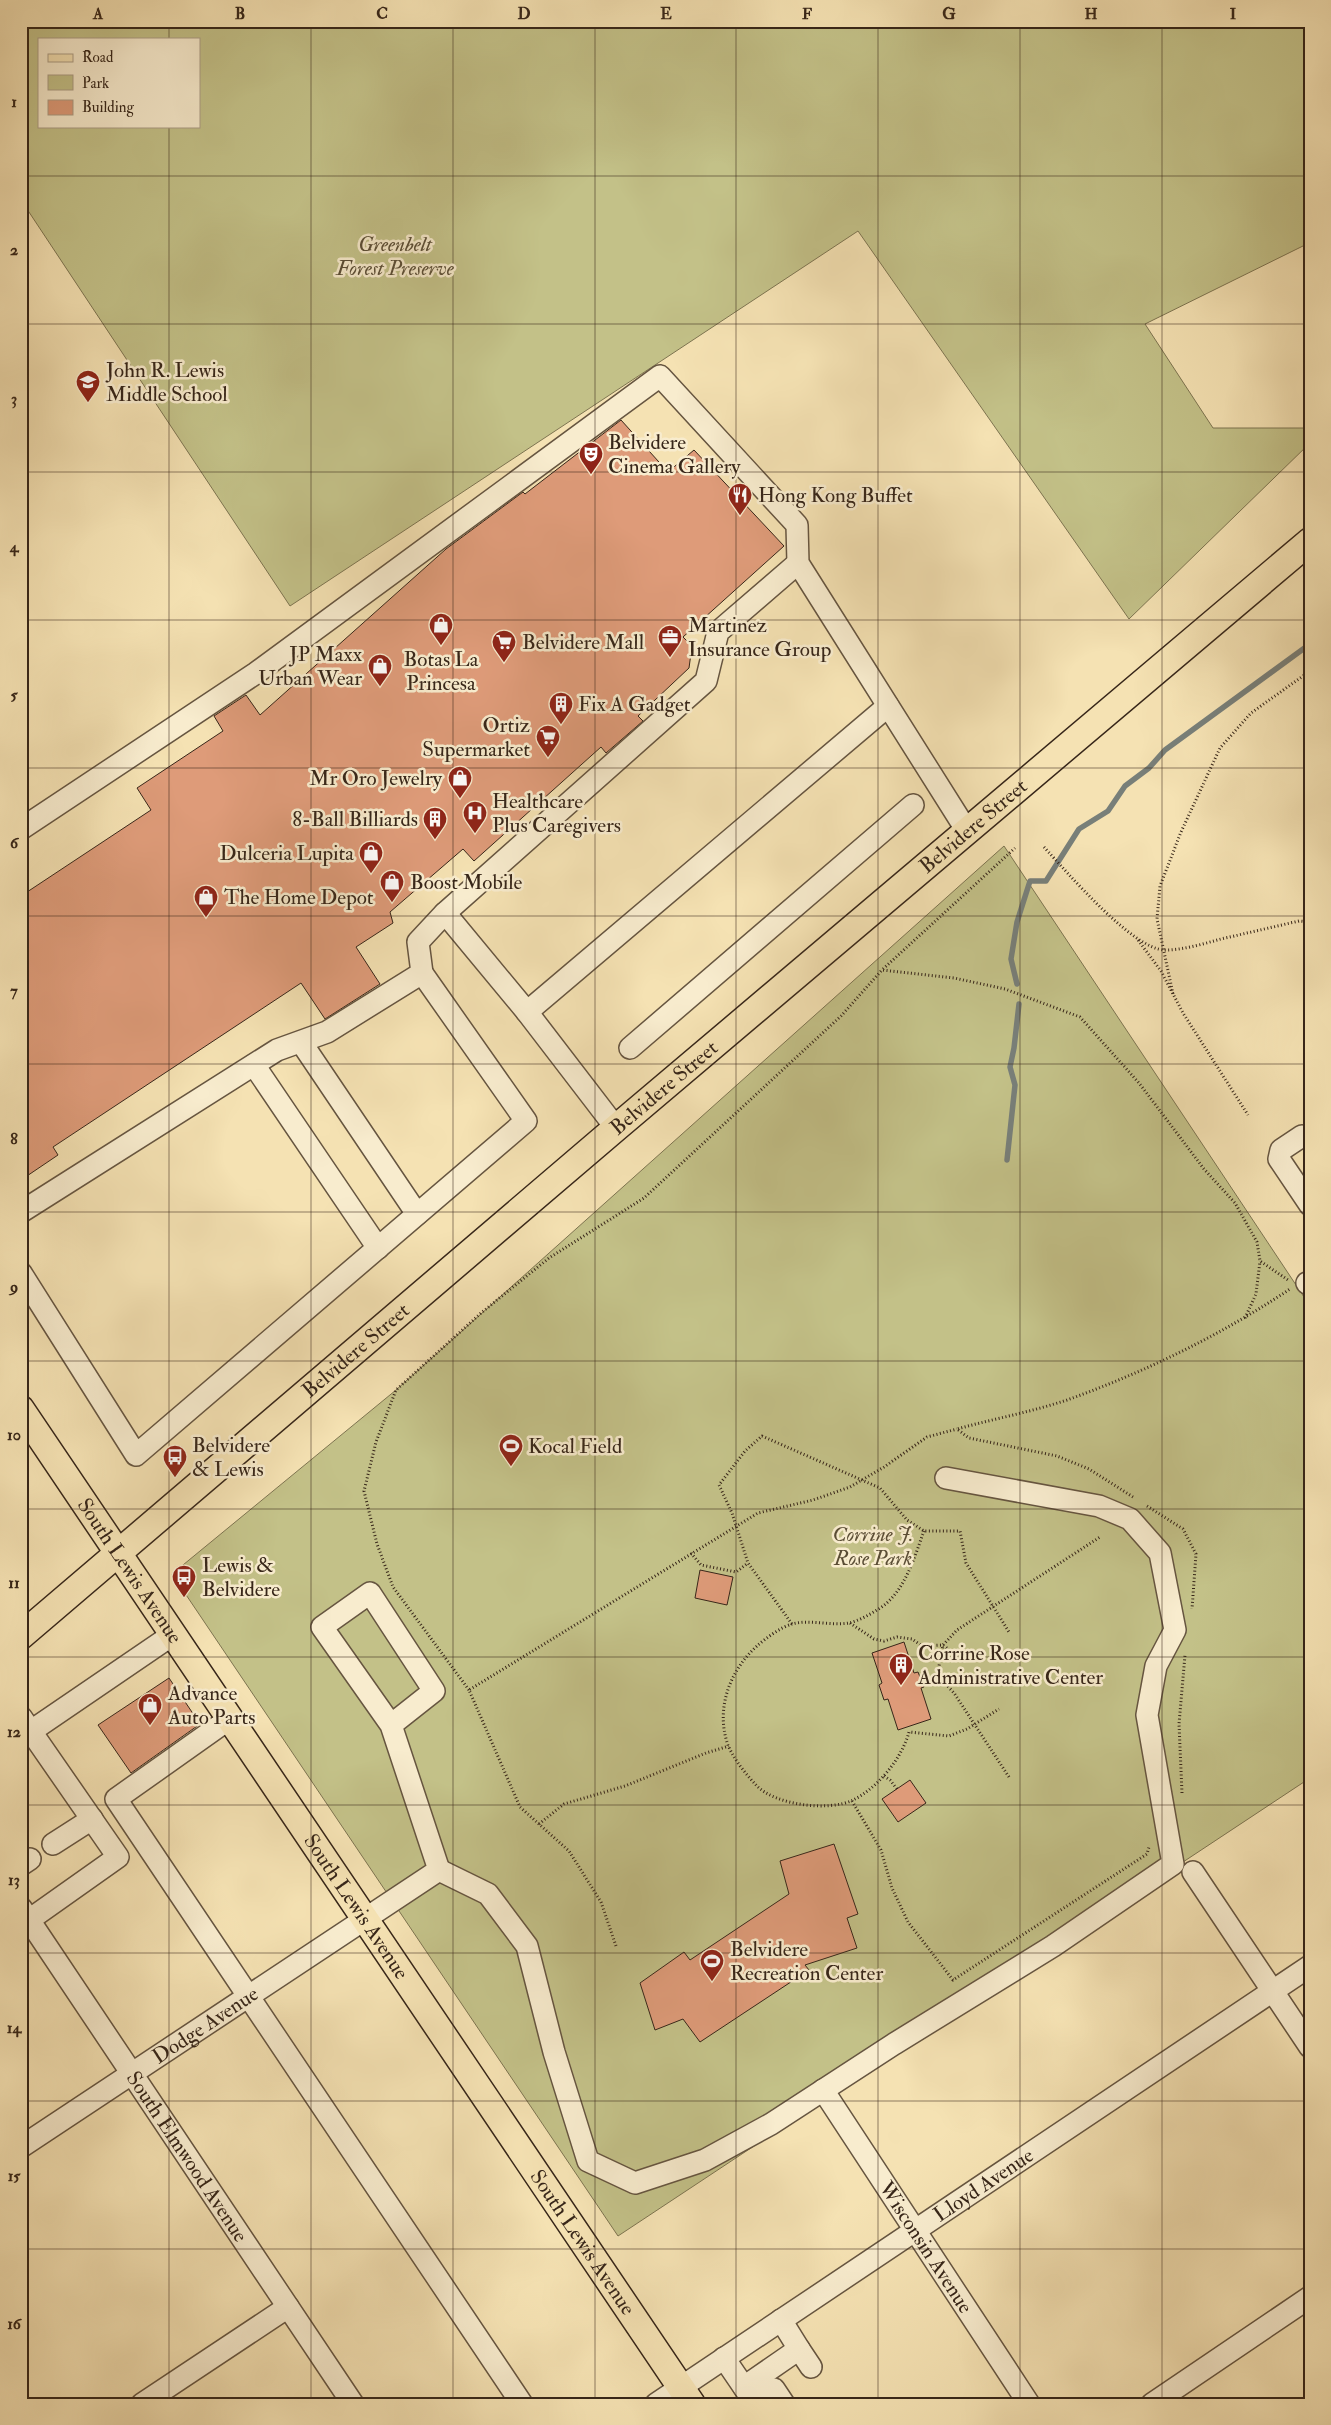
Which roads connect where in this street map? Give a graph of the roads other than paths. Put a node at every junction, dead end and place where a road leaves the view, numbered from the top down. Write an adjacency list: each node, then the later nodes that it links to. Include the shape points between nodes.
1 (1310, 541): 6 (main road, Belvidere Street)
2 (798, 563): 3 (street); 5 (street, via 797,525 660,376 256,673); 7 (street, via 718,632 706,680)
3 (888, 706): 6 (street); 9 (street)
4 (913, 805): 11 (street)
5 (21, 829)
6 (967, 831): 13 (main road, Belvidere Street)
7 (445, 913): 8 (street, via 418,942); 9 (street)
8 (422, 973): 10 (street, via 327,1032); 17 (street, via 526,1121)
9 (528, 1012): 13 (street)
10 (301, 1042): 12 (street, via 277,1050); 17 (street)
11 (630, 1048)
12 (254, 1065): 16 (street); 18 (street)
13 (616, 1128): 22 (main road, Belvidere Street)
14 (1310, 1140): 15 (street, via 1302,1136 1281,1150 1279,1159)
15 (1310, 1205)
16 (21, 1212)
17 (418, 1214): 18 (street)
18 (378, 1248): 19 (street, via 136,1455)
19 (21, 1273)
20 (21, 1409): 22 (main road, South Lewis Avenue)
21 (946, 1478): 39 (street, via 1099,1506 1130,1519 1160,1553 1175,1630 1156,1666 1147,1715 1173,1864 1053,1946)
22 (117, 1553): 23 (main road, South Lewis Avenue); 24 (main road, Belvidere Street)
23 (172, 1635): 25 (main road, South Lewis Avenue); 27 (street)
24 (21, 1636)
25 (229, 1719): 33 (main road, South Lewis Avenue); 36 (street, via 116,1799)
26 (391, 1725): 26 (street, via 322,1627 370,1593 434,1691); 30 (street)
27 (25, 1728): 28 (street)
28 (98, 1827): 29 (street); 32 (street, via 118,1856)
29 (53, 1844)
30 (439, 1870): 33 (street, Dodge Avenue); 39 (street, via 488,1894 527,1946 554,2052 588,2161 635,2183 705,2160 771,2124)
31 (1193, 1872): 35 (street)
32 (25, 1914): 38 (street, South Elmwood Avenue)
33 (364, 1918): 36 (street, Dodge Avenue); 48 (main road, South Lewis Avenue)
34 (1310, 1966): 35 (street, Lloyd Avenue)
35 (1272, 1991): 37 (street); 41 (street, Lloyd Avenue)
36 (248, 1996): 38 (street, Dodge Avenue); 52 (street)
37 (1310, 2047)
38 (132, 2073): 40 (street, Dodge Avenue); 43 (street, South Elmwood Avenue)
39 (823, 2090): 41 (street, Wisconsin Avenue)
40 (21, 2147)
41 (914, 2231): 44 (street, Lloyd Avenue); 55 (street, Wisconsin Avenue)
42 (1310, 2297): 56 (street)
43 (288, 2307): 50 (street); 51 (street, South Elmwood Avenue)
44 (780, 2320): 45 (street); 46 (street, Lloyd Avenue)
45 (800, 2349): 47 (street); 49 (street)
46 (724, 2358): 48 (street, Lloyd Avenue); 49 (street)
47 (811, 2367)
48 (686, 2396): 53 (street, Lloyd Avenue)
49 (751, 2399): 54 (street, via 774,2389)
50 (142, 2404)
51 (352, 2404)
52 (522, 2404)
53 (656, 2404)
54 (784, 2404)
55 (1029, 2404)
56 (1152, 2404)

